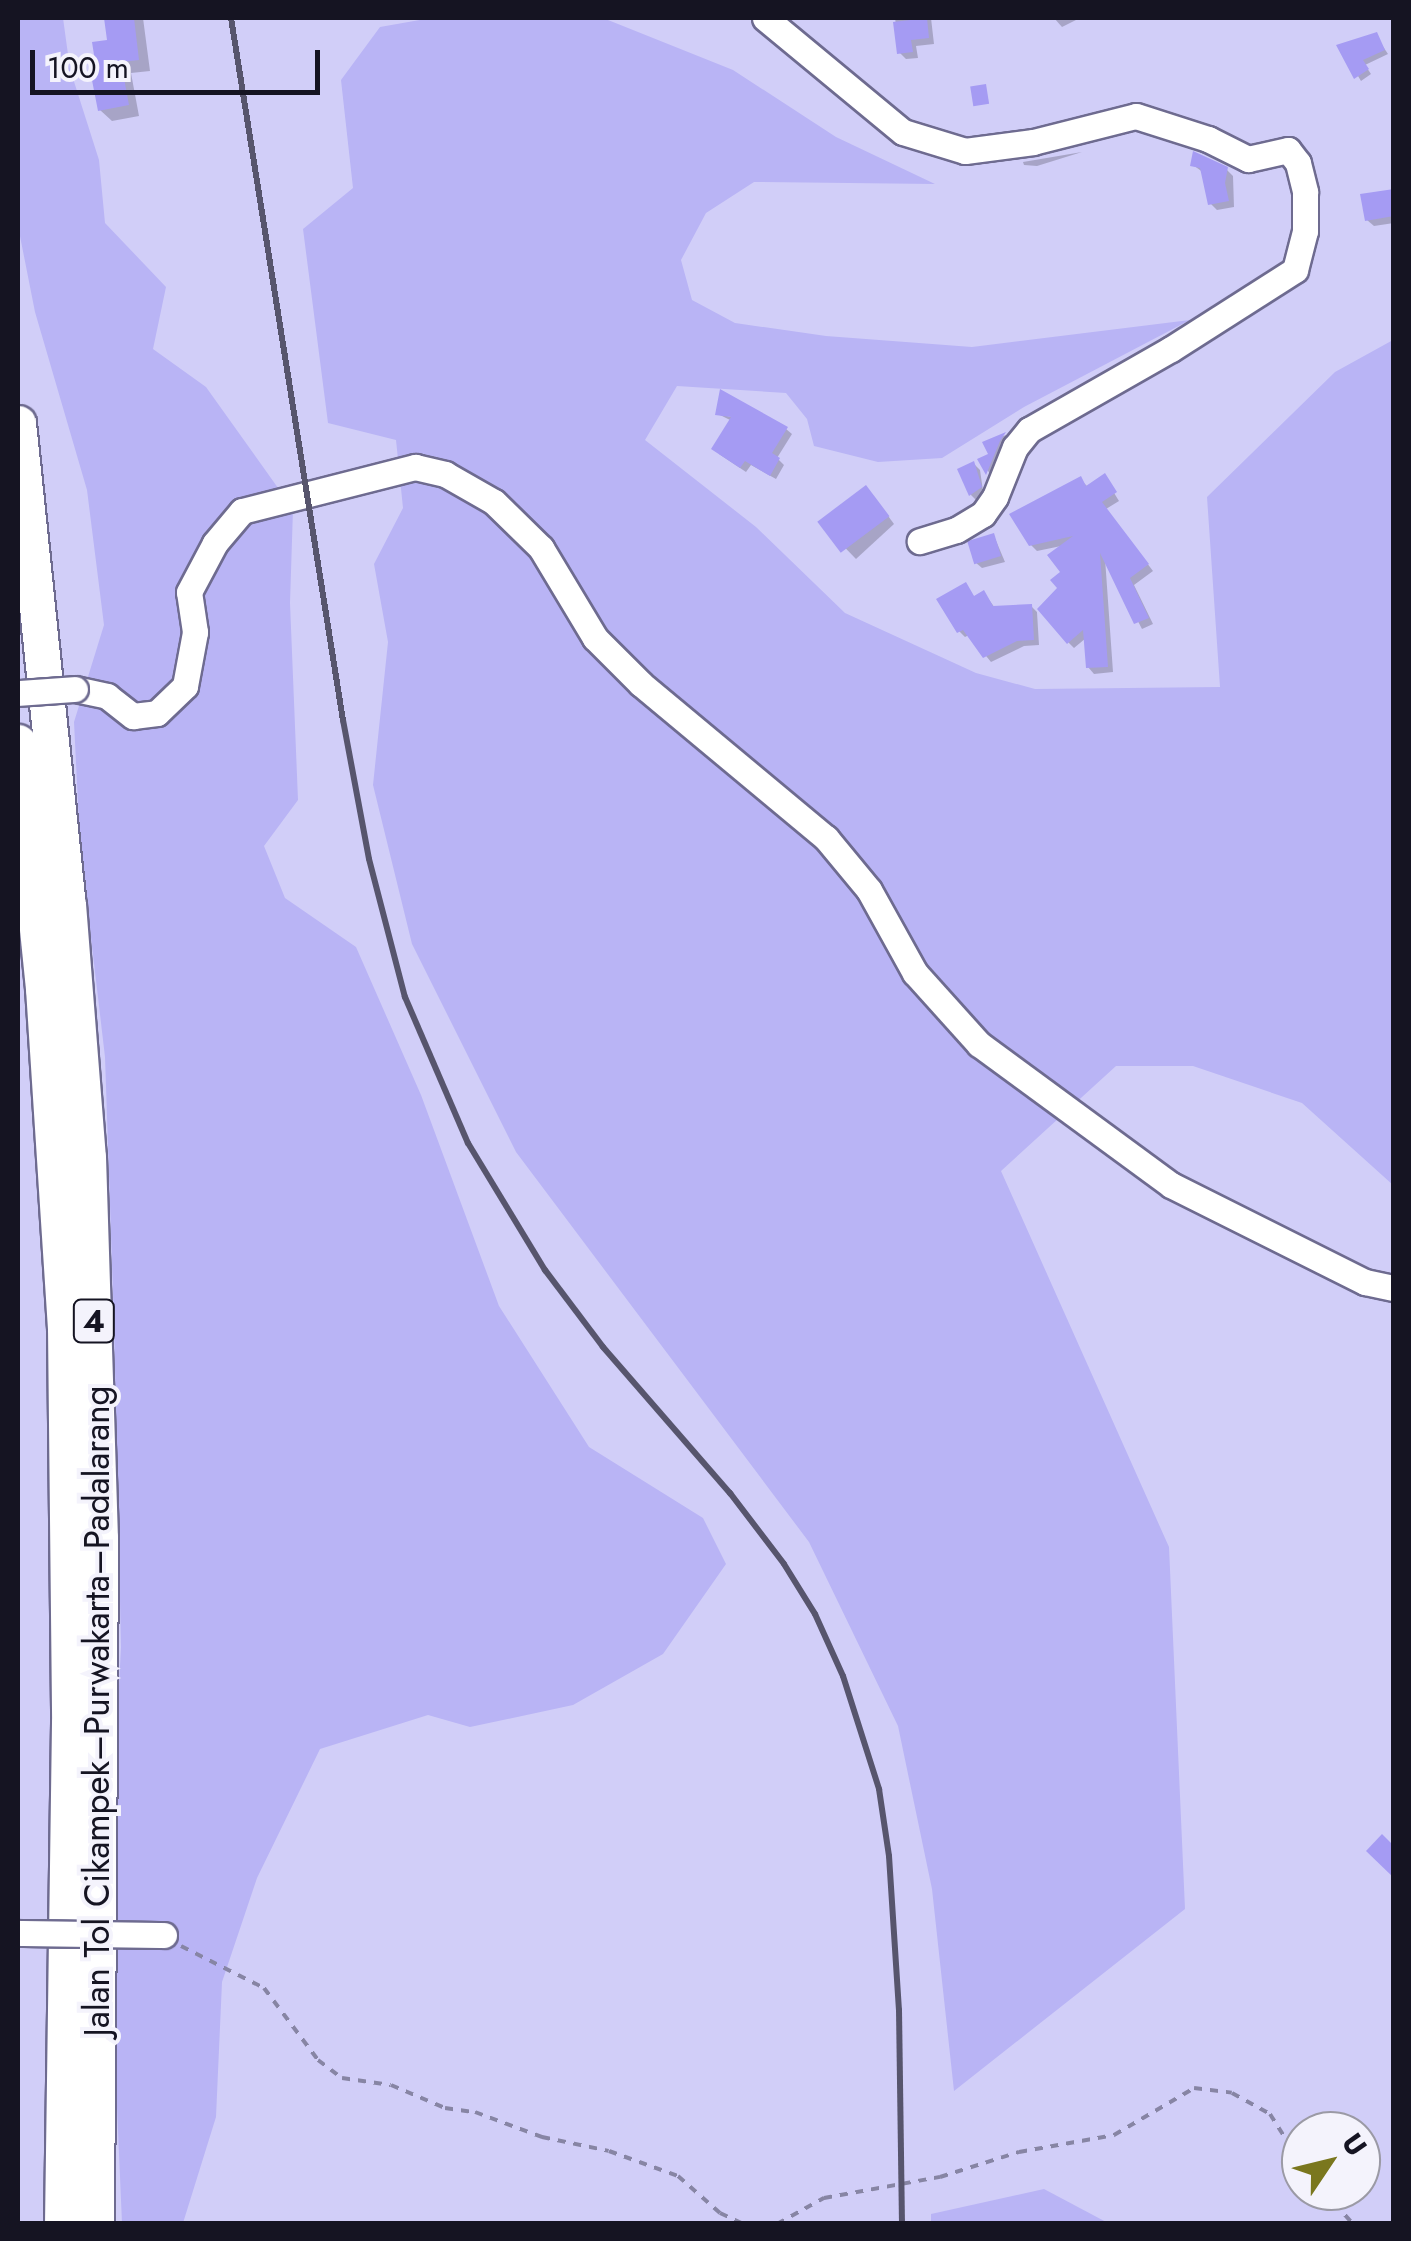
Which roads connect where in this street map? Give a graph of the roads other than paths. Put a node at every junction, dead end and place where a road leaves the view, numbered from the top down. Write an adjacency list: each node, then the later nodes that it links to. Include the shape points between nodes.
1 (765, 18): 3 (street, via 903,132 965,151 1034,142 1136,116 1248,158 1288,150 1298,163 1304,231 1295,270 1029,430 983,514)
2 (18, 423): 10 (highway, Jalan Tol Cikampek–Purwakarta–Padalarang / 4, via 88,1157 100,1538)
3 (920, 541)
4 (18, 693): 6 (street, bridge, via 76,689 106,696 133,716 157,713 186,686 195,632 190,592 242,511 415,468 446,474 494,502 540,548 595,638 641,684 826,838 869,890 915,973 979,1044 1171,1185 1365,1282)
5 (18, 742): 9 (highway, Jalan Tol Cikampek–Purwakarta–Padalarang / 4, via 45,1006 65,1327 69,1668)
6 (1394, 1288)
7 (18, 1933): 8 (street, bridge)
8 (164, 1934)
9 (62, 2224)
10 (96, 2224)

